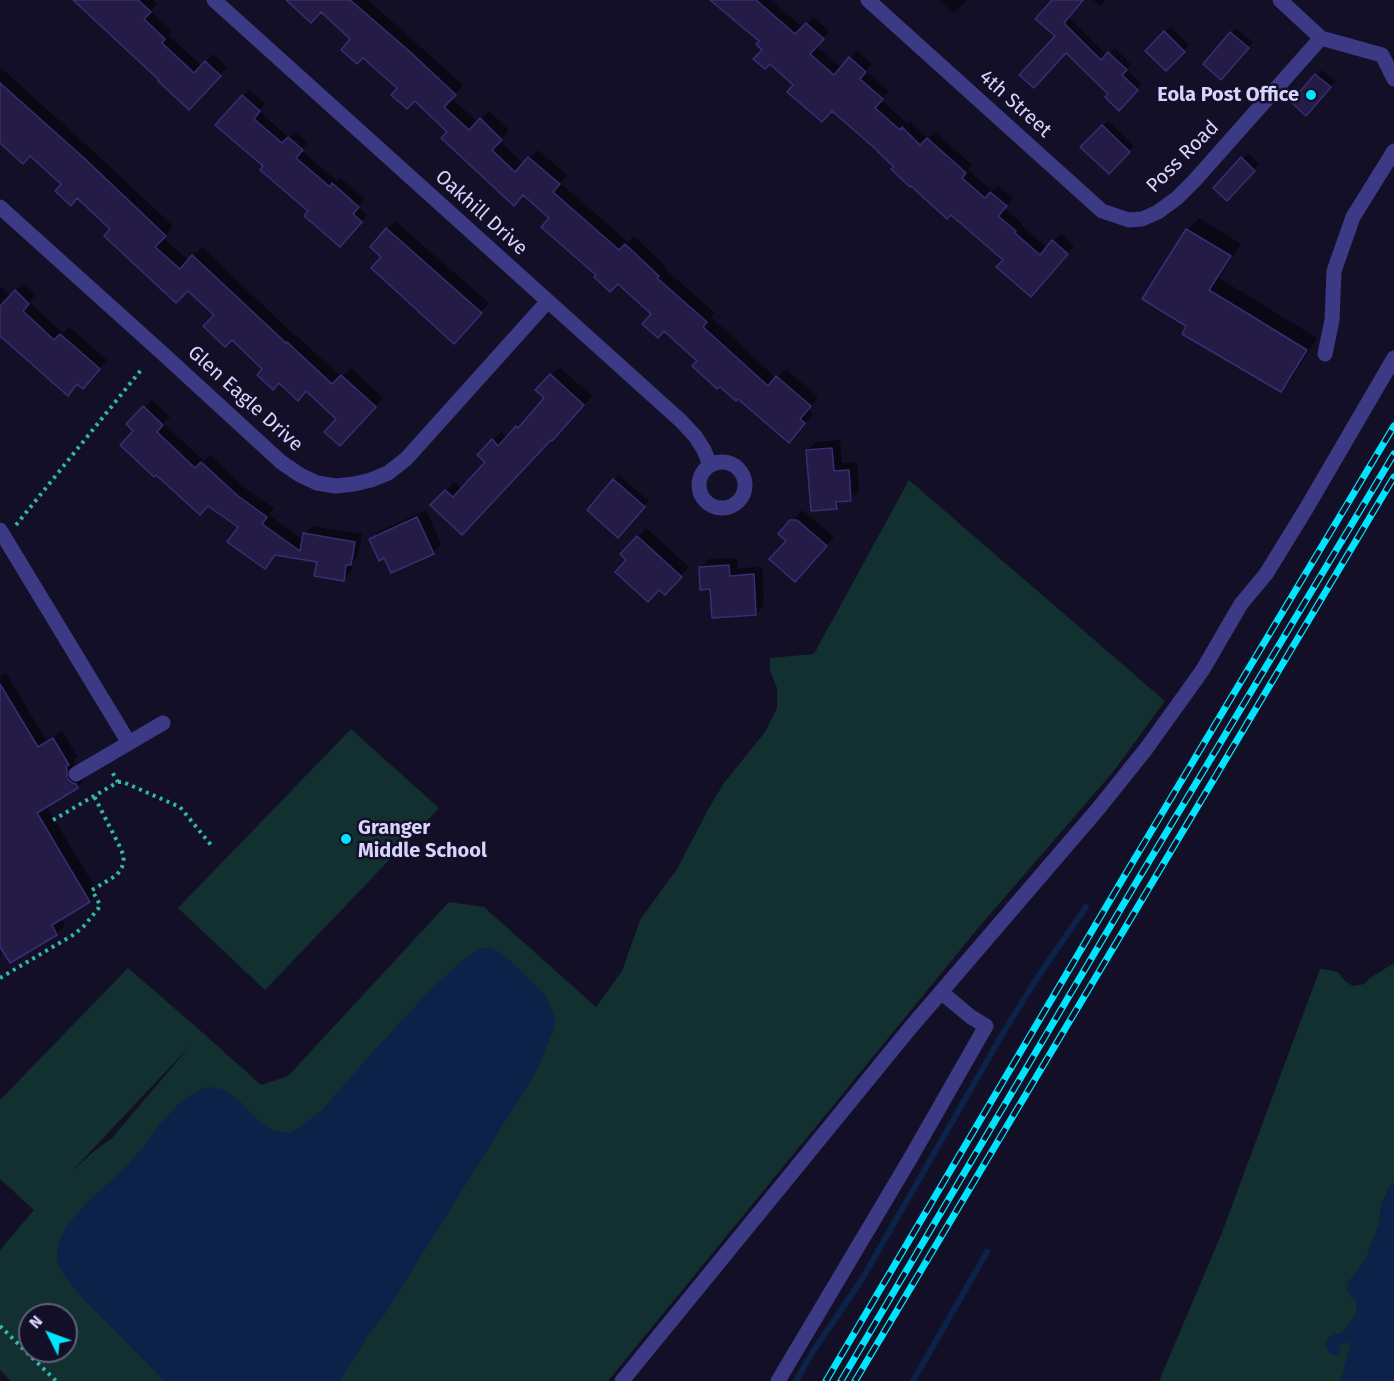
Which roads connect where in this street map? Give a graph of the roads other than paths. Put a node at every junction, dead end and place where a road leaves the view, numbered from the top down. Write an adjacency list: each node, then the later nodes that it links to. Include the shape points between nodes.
1 (214, 0): 9 (street, Oakhill Drive)
2 (868, 0): 8 (street, 4th Street, via 1102,211 1129,220)
3 (1280, 0): 4 (street)
4 (1321, 38): 5 (street, via 1382,55); 8 (street, Poss Road, via 1178,198)
5 (1394, 79)
6 (1394, 151): 10 (street, via 1353,217 1334,271 1332,320)
7 (0, 207): 9 (street, Glen Eagle Drive, via 280,462 317,483 336,486 371,480 406,459)
8 (1142, 219)
9 (548, 301): 12 (street, Oakhill Drive, via 681,421 695,436)
10 (1325, 354)
11 (1394, 358): 17 (street, via 1272,565 1241,604 1202,671 1159,732)
12 (710, 465)
13 (6, 529): 15 (street)
14 (163, 723): 15 (street)
15 (129, 743): 16 (street)
16 (76, 774)
17 (941, 992): 18 (street); 19 (street, via 986,1026)
18 (622, 1381)
19 (778, 1381)

